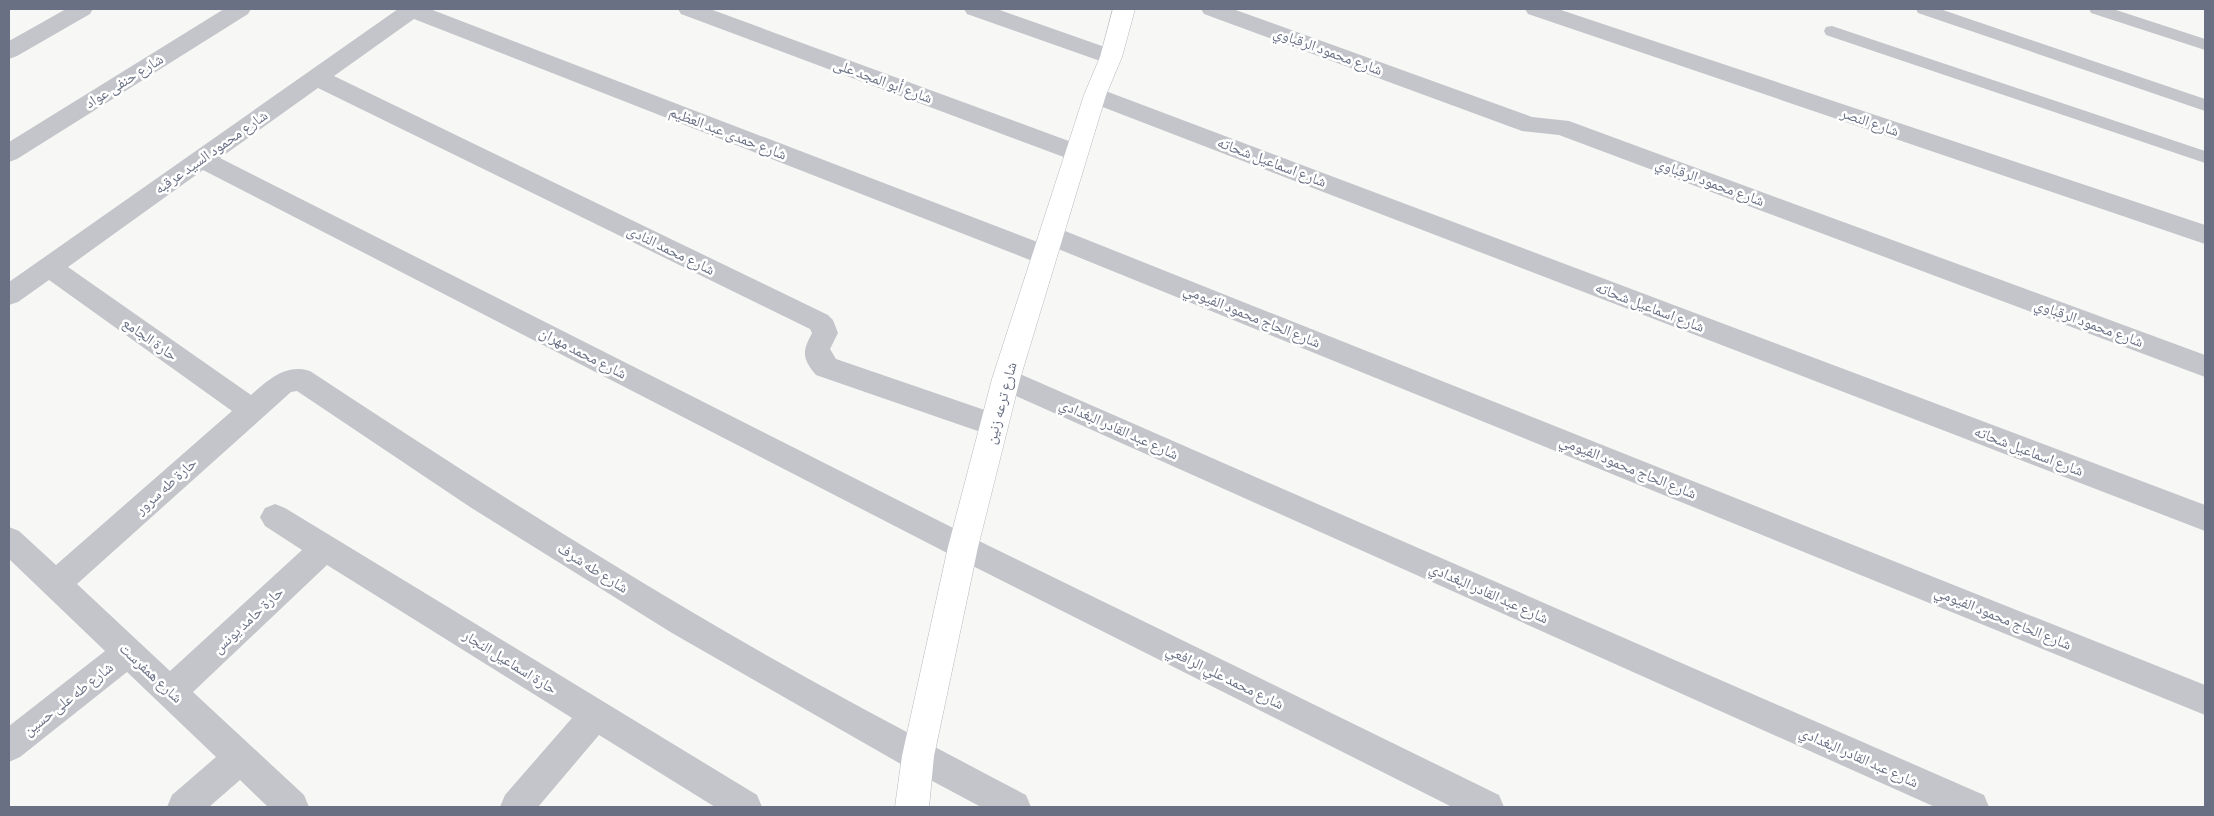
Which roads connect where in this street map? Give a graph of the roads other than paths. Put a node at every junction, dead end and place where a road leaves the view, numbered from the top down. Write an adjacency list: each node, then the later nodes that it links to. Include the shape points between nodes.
1 (82, 9): 13 (street)
2 (240, 9): 18 (street, شارع حنفى عواد)
3 (412, 9): 15 (street, شارع محمود السيد عرقبه); 23 (street, شارع حمدى عبد العظيم)
4 (689, 9): 19 (street, شارع أبو المجد على)
5 (975, 9): 14 (street)
6 (1124, 9): 14 (street, شارع ترعه زنين)
7 (1212, 9): 26 (street, شارع محمود الرقباوي, via 1530,125 1562,127)
8 (1536, 9): 22 (street, شارع النصر)
9 (1924, 9): 17 (lane)
10 (2097, 9): 12 (lane)
11 (1832, 31): 20 (lane)
12 (2205, 45)
13 (9, 51)
14 (1111, 58): 16 (street, شارع ترعه زنين)
15 (316, 77): 21 (street, شارع محمود السيد عرقبه); 30 (street, شارع محمد النادى, via 819,322 825,333 817,349 826,367)
16 (1095, 95): 19 (street, شارع ترعه زنين); 32 (street, شارع اسماعيل شحاته)
17 (2205, 104)
18 (9, 153)
19 (1077, 153): 23 (street, شارع ترعه زنين)
20 (2205, 157)
21 (202, 159): 24 (street, شارع محمود السيد عرقبه); 33 (street, شارع محمد مهران)
22 (2205, 235)
23 (1047, 245): 27 (street, شارع ترعه زنين); 39 (street, شارع الحاج محمود الفيومي)
24 (49, 267): 25 (street, شارع محمود السيد عرقبه); 29 (street, حارة الجامع)
25 (9, 295)
26 (2205, 366)
27 (1006, 379): 30 (street, شارع ترعه زنين); 51 (street, شارع عبد القادر البغدادي)
28 (276, 389): 29 (street, حارة طه سرور); 42 (street, شارع طه شرف, via 291,380 306,382 480,498 683,623)
29 (251, 410): 36 (street, حارة طه سرور)
30 (995, 425): 33 (street, شارع ترعه زنين)
31 (275, 517): 34 (street, حارة اسماعيل النجار)
32 (2205, 518)
33 (963, 547): 42 (street, شارع ترعه زنين); 50 (street, شارع محمد علي الرافعي)
34 (325, 548): 38 (street, حارة حامد يونس); 40 (street, حارة اسماعيل النجار)
35 (14, 555): 36 (street, شارع همفرست)
36 (56, 584): 37 (street, شارع همفرست)
37 (128, 652): 38 (street, شارع همفرست); 41 (street, شارع طه على حسين)
38 (171, 691): 43 (street, شارع همفرست)
39 (2205, 700)
40 (595, 715): 46 (street); 47 (street, حارة اسماعيل النجار)
41 (9, 746)
42 (918, 756): 48 (street, شارع ترعه زنين); 49 (street, شارع طه شرف)
43 (240, 758): 44 (street); 45 (street, شارع همفرست)
44 (184, 807)
45 (292, 807)
46 (517, 807)
47 (745, 807)
48 (912, 807)
49 (1014, 807)
50 (1487, 807)
51 (1972, 807)

